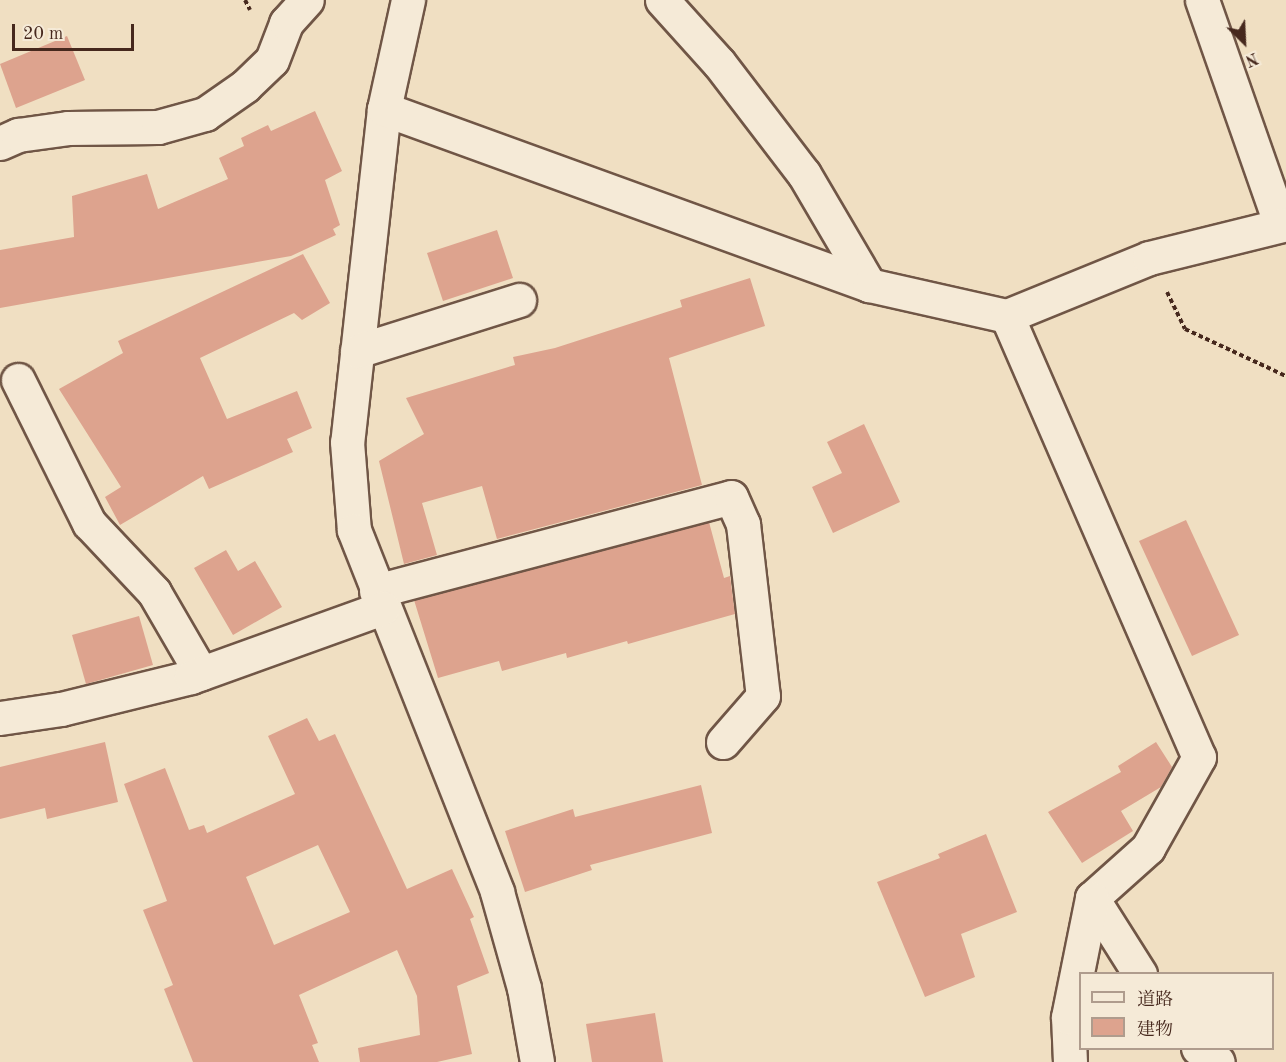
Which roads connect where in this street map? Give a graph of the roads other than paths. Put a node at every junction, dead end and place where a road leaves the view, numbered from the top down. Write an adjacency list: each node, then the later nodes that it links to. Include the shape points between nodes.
1 (307, 0): 6 (street, via 286,23 272,60 245,86 205,114 158,127 68,128 18,135)
2 (408, 0): 5 (street)
3 (662, 0): 8 (street, via 719,63 804,174)
4 (1205, 1): 7 (street)
5 (384, 109): 8 (street); 11 (street)
6 (0, 143)
7 (1283, 225): 10 (street, via 1149,258)
8 (868, 285): 10 (street)
9 (519, 300): 11 (street)
10 (1007, 316): 17 (street, via 1199,757 1148,848)
11 (357, 351): 13 (street, via 347,442 354,530)
12 (18, 380): 14 (street, via 89,524 154,591)
13 (380, 600): 14 (street); 16 (street, via 731,497 743,524 763,696); 20 (street, via 497,892 524,988)
14 (201, 673): 15 (street, via 61,709)
15 (0, 718)
16 (723, 742)
17 (1092, 898): 18 (street); 21 (street, via 1068,1017)
18 (1139, 972)
19 (1201, 1050): 22 (street)
20 (537, 1062)
21 (1070, 1062)
22 (1218, 1062)

